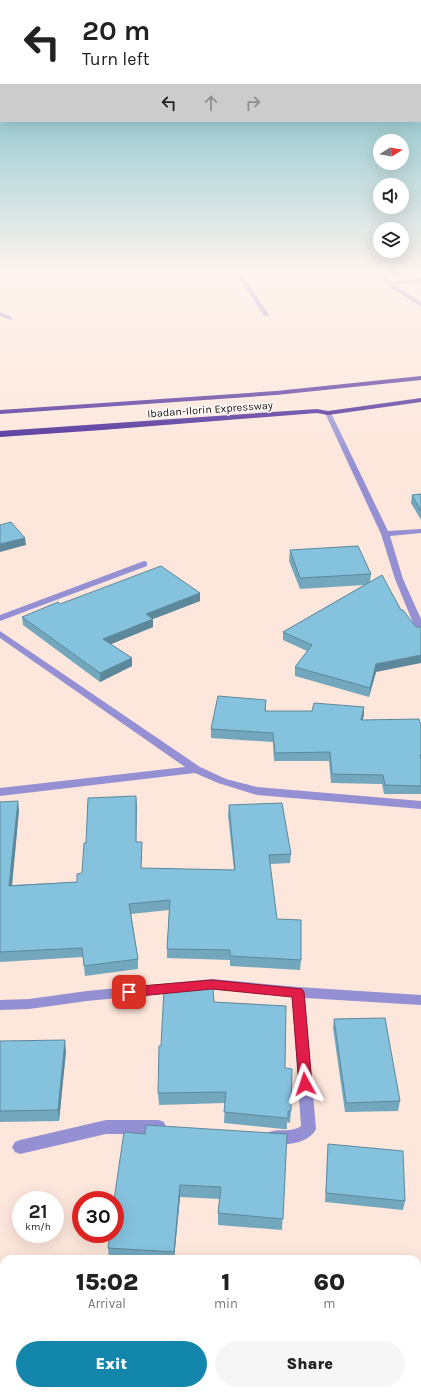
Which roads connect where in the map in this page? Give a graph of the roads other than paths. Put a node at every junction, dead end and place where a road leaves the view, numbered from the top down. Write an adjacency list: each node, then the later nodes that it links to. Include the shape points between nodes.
1 (421, 378): 3 (highway, Ibadan-Ilorin Expressway, via 276,393)
2 (421, 400): 4 (highway, Ibadan-Ilorin Expressway)
3 (0, 412)
4 (328, 413): 5 (highway, Ibadan-Ilorin Expressway, via 317,411); 7 (street)
5 (0, 434)
6 (421, 531): 7 (street)
7 (385, 534): 10 (street, via 399,579)
8 (144, 564): 9 (street)
9 (0, 618)
10 (421, 630)
11 (0, 634): 12 (street)
12 (196, 769): 13 (street); 14 (street, via 222,781 257,791)
13 (0, 792)
14 (421, 805)
15 (298, 992): 16 (street); 17 (street, via 212,984); 19 (street, via 309,1129 299,1136 283,1138)
16 (421, 1000)
17 (0, 1005)
18 (173, 1128): 20 (street, via 106,1127)
19 (259, 1135)
20 (20, 1147)

